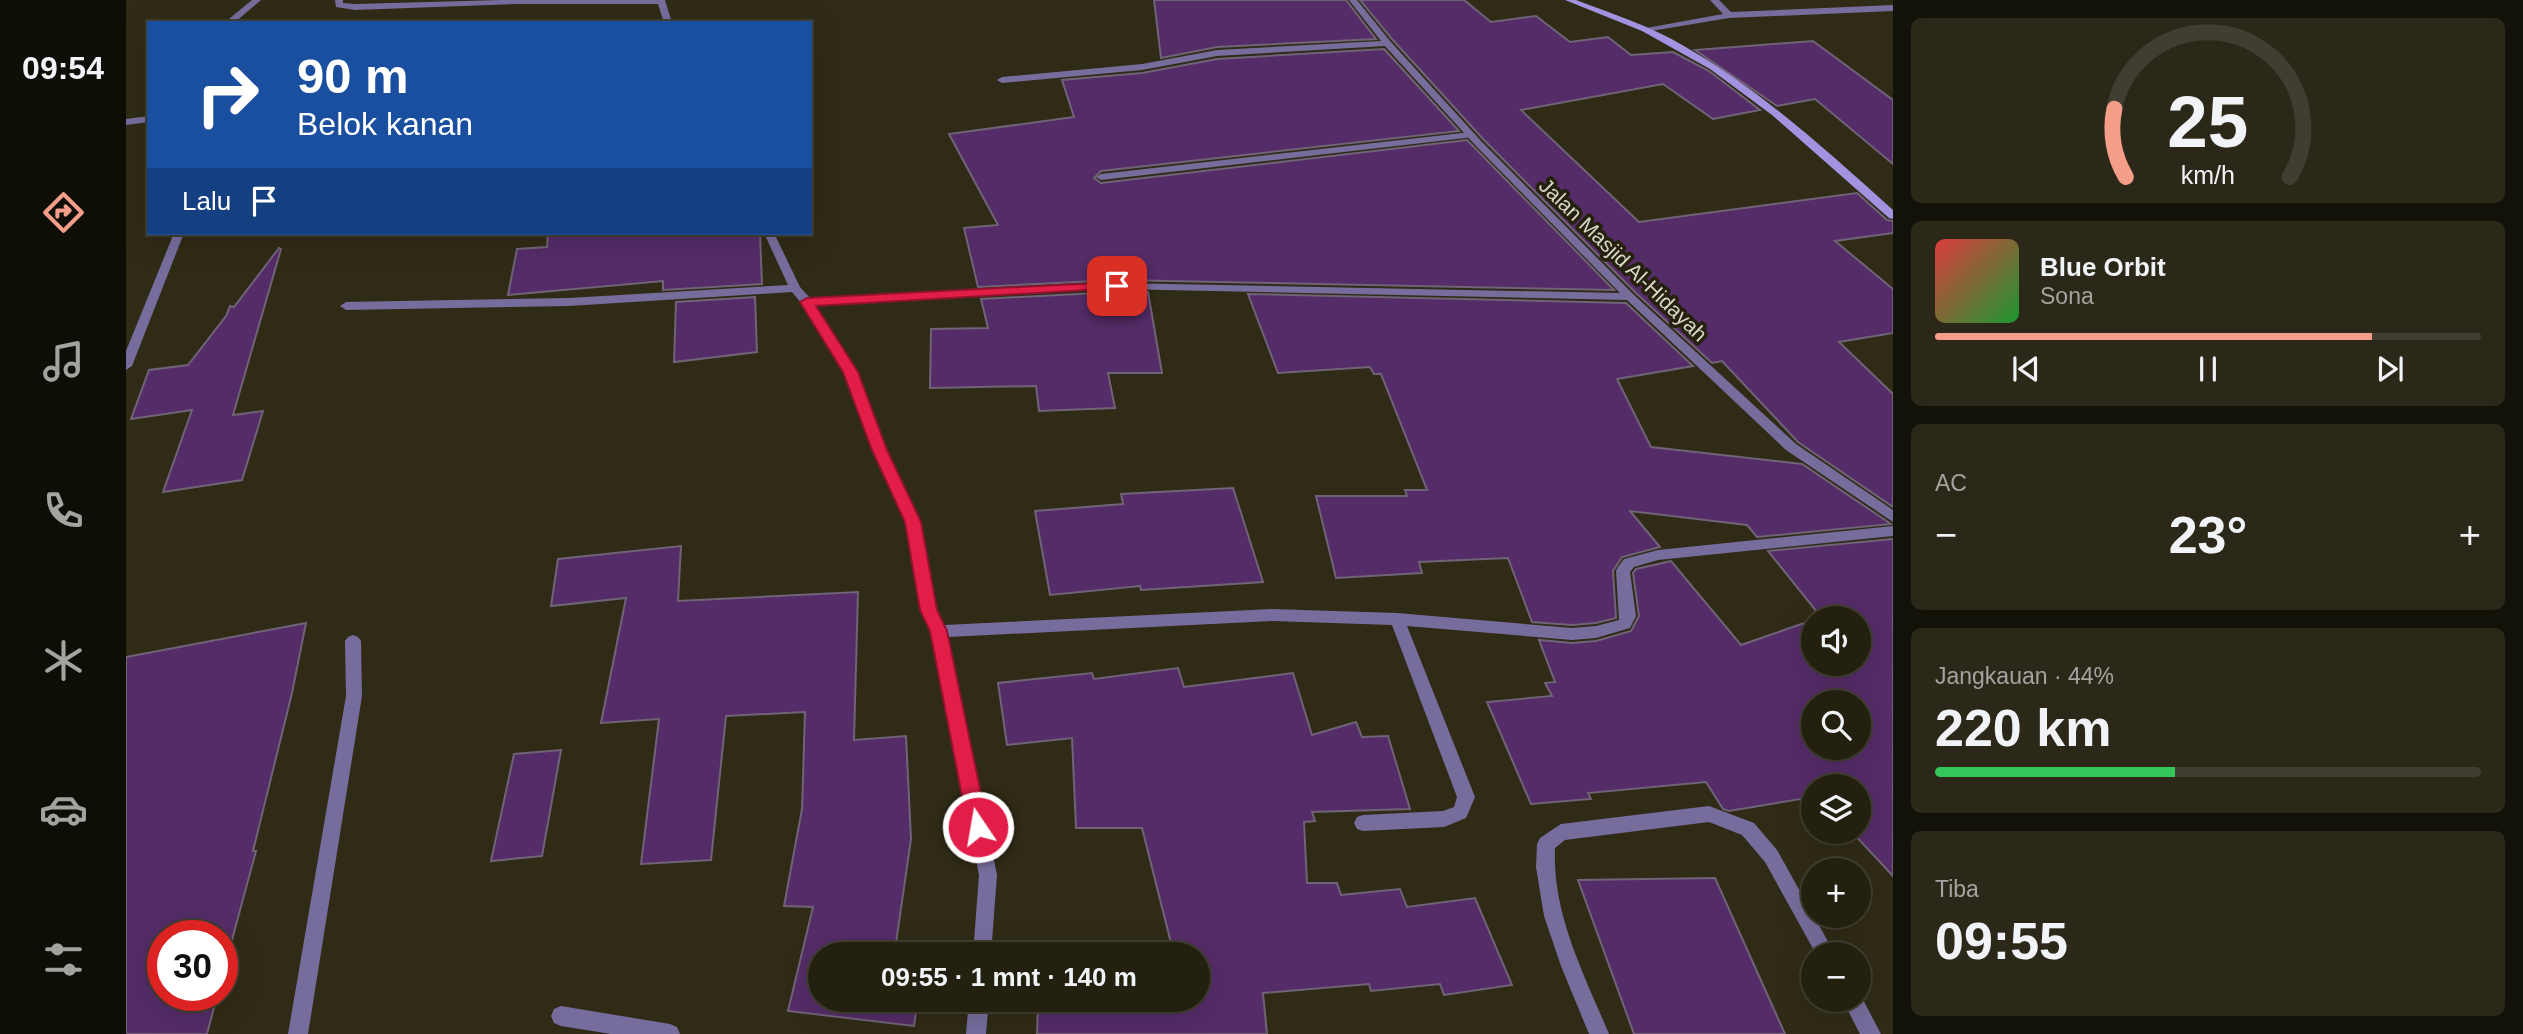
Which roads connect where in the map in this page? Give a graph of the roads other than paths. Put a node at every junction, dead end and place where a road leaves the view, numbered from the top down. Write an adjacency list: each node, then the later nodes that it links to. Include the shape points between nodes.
1 (257, 0): 10 (street)
2 (339, 0): 7 (street, via 339,5 346,7)
3 (1353, 0): 13 (street, Jalan Masjid Al-Hidayah)
4 (1569, 0): 12 (street)
5 (1714, 0): 9 (street)
6 (661, 1): 7 (street); 11 (street)
7 (433, 3)
8 (1893, 8): 9 (street)
9 (1729, 15): 12 (street)
10 (231, 21)
11 (667, 21)
12 (1645, 29): 19 (street, via 1731,78 1787,120)
13 (1387, 43): 14 (street, via 1217,53 1142,67); 17 (street, Jalan Masjid Al-Hidayah)
14 (1002, 80)
15 (147, 118): 16 (street)
16 (126, 122)
17 (1471, 135): 18 (street); 23 (street, Jalan Masjid Al-Hidayah)
18 (1101, 177)
19 (1893, 216)
20 (178, 235): 26 (street)
21 (770, 235): 22 (street)
22 (795, 288): 24 (street); 25 (street, via 569,302)
23 (1630, 298): 24 (street, via 1117,286); 27 (street, Jalan Masjid Al-Hidayah, via 1791,447)
24 (807, 302): 30 (street, via 850,372 913,522 929,610)
25 (346, 306)
26 (126, 366)
27 (1893, 517)
28 (1893, 531): 29 (street, via 1658,555 1629,563 1623,571 1625,624 1596,632 1572,634)
29 (1397, 619): 30 (street, via 1272,615); 32 (street, via 1466,797 1460,812 1444,819)
30 (939, 631): 33 (street, via 988,874)
31 (353, 641): 38 (street, via 354,696)
32 (1363, 823)
33 (983, 942)
34 (1819, 942): 41 (street, via 1771,856 1748,829 1709,814 1561,832 1546,844 1544,857 1556,930)
35 (978, 1012): 40 (street)
36 (1859, 1012): 42 (street)
37 (561, 1016): 39 (street)
38 (298, 1034)
39 (670, 1034)
40 (976, 1034)
41 (1600, 1034)
42 (1871, 1034)

